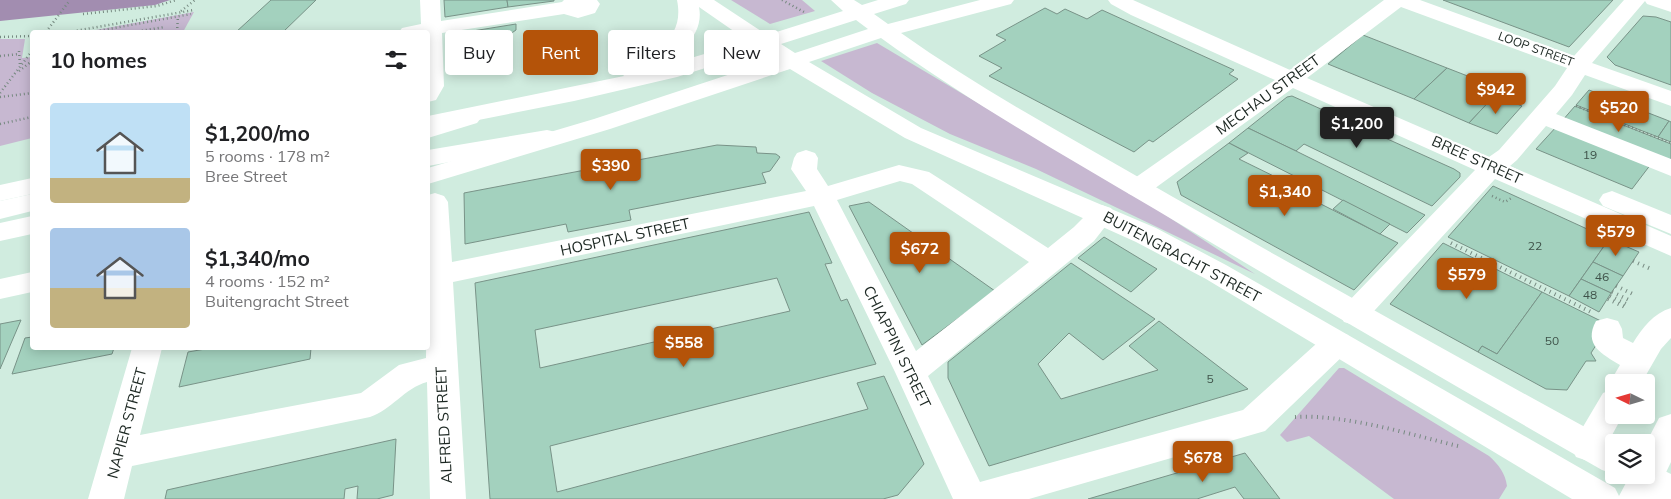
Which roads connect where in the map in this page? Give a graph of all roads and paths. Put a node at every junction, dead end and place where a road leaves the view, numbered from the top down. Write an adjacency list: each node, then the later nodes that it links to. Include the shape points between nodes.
1 (70, 0): 28 (path)
2 (176, 0): 23 (path, via 157,6)
3 (194, 0): 20 (path)
4 (430, 0): 27 (street)
5 (688, 0): 52 (street, via 689,24 681,39 668,51 639,68)
6 (701, 0): 34 (street, BUITENGRACHT STREET)
7 (782, 0): 21 (path)
8 (841, 0): 22 (street)
9 (899, 0): 22 (street)
10 (1004, 0): 35 (street)
11 (1118, 0): 48 (street, BREE STREET, via 1147,15)
12 (1150, 0): 48 (street, BREE STREET)
13 (1397, 0): 48 (street, MECHAU STREET)
14 (1401, 0): 45 (street, LOOP STREET)
15 (1635, 0): 45 (street, via 1586,55)
16 (1654, 0): 18 (street)
17 (574, 3): 27 (street)
18 (1671, 6)
19 (194, 10): 20 (path)
20 (180, 12): 29 (path)
21 (806, 13)
22 (859, 13): 35 (street); 38 (street)
23 (82, 14)
24 (191, 14): 25 (path)
25 (178, 16): 30 (path); 32 (path)
26 (165, 27): 31 (path)
27 (431, 29): 33 (street); 49 (street, via 433,86)
28 (48, 30)
29 (80, 30)
30 (103, 30)
31 (147, 30)
32 (177, 30)
33 (424, 30)
34 (747, 30)
35 (883, 31): 43 (street); 69 (street)
36 (0, 36): 37 (path)
37 (30, 36)
38 (779, 38)
39 (779, 52): 43 (street, BUITENGRACHT STREET)
40 (30, 54): 46 (path)
41 (0, 56): 46 (path, via 19,52)
42 (704, 61): 52 (street)
43 (792, 61): 62 (street); 77 (street, BUITENGRACHT STREET, via 913,133)
44 (30, 62): 47 (path)
45 (1581, 66): 54 (street, LOOP STREET); 57 (street)
46 (20, 67): 47 (path)
47 (16, 73): 50 (path)
48 (1298, 74): 66 (street, BREE STREET); 69 (street, MECHAU STREET)
49 (430, 91)
50 (0, 93)
51 (30, 94): 53 (path)
52 (574, 94): 56 (street)
53 (0, 97)
54 (1671, 99)
55 (1575, 106): 63 (path)
56 (508, 107): 59 (street); 61 (street)
57 (1541, 116): 66 (street); 67 (street)
58 (30, 117): 60 (path)
59 (430, 123)
60 (0, 124)
61 (430, 130)
62 (583, 131): 64 (street); 70 (street)
63 (1671, 143)
64 (430, 158)
65 (806, 158): 73 (street, CHIAPPINI STREET, via 804,169)
66 (1500, 161): 79 (street, BREE STREET); 81 (street); 82 (street, BREE STREET)
67 (1671, 168)
68 (30, 186): 72 (street)
69 (1138, 188): 92 (street)
70 (431, 189): 86 (street, ALFRED STREET)
71 (1519, 192): 74 (path, via 1505,202)
72 (0, 193)
73 (822, 196): 84 (street, HOSPITAL STREET, via 900,173 920,178); 86 (street, HOSPITAL STREET); 98 (street, CHIAPPINI STREET)
74 (1490, 196)
75 (30, 203): 76 (street)
76 (0, 210)
77 (1102, 214): 84 (street, via 1084,234); 95 (street, BUITENGRACHT STREET, via 1216,272)
78 (30, 225): 80 (street)
79 (1671, 225)
80 (0, 232)
81 (1430, 232): 92 (street); 93 (path)
82 (1671, 247)
83 (1633, 261): 85 (path)
84 (1049, 262): 98 (street)
85 (1651, 269)
86 (432, 276): 97 (street, ALFRED STREET)
87 (30, 282): 89 (street)
88 (1616, 286): 90 (path)
89 (0, 289)
90 (1635, 295)
91 (1631, 301): 93 (path, via 1610,296)
92 (1354, 314): 105 (street)
93 (1615, 314): 99 (street, via 1609,344)
94 (1671, 319): 99 (street, via 1650,341)
95 (1337, 343): 100 (street); 107 (street, BUITENGRACHT STREET)
96 (147, 350): 104 (street, NAPIER STREET)
97 (441, 367): 104 (street, via 410,374 370,404); 109 (street, ALFRED STREET)
98 (911, 372): 110 (street, CHIAPPINI STREET)
99 (1632, 372)
100 (1271, 404): 103 (path, via 1297,418 1314,416 1383,428); 110 (street, via 1253,421)
101 (1608, 424): 105 (street)
102 (1671, 428): 106 (street)
103 (1464, 448)
104 (118, 454): 108 (street, NAPIER STREET)
105 (1601, 454): 107 (street)
106 (1648, 486)
107 (1563, 489): 111 (street, BUITENGRACHT STREET)
108 (106, 499)
109 (448, 499)
110 (973, 499)
111 (1603, 499)

